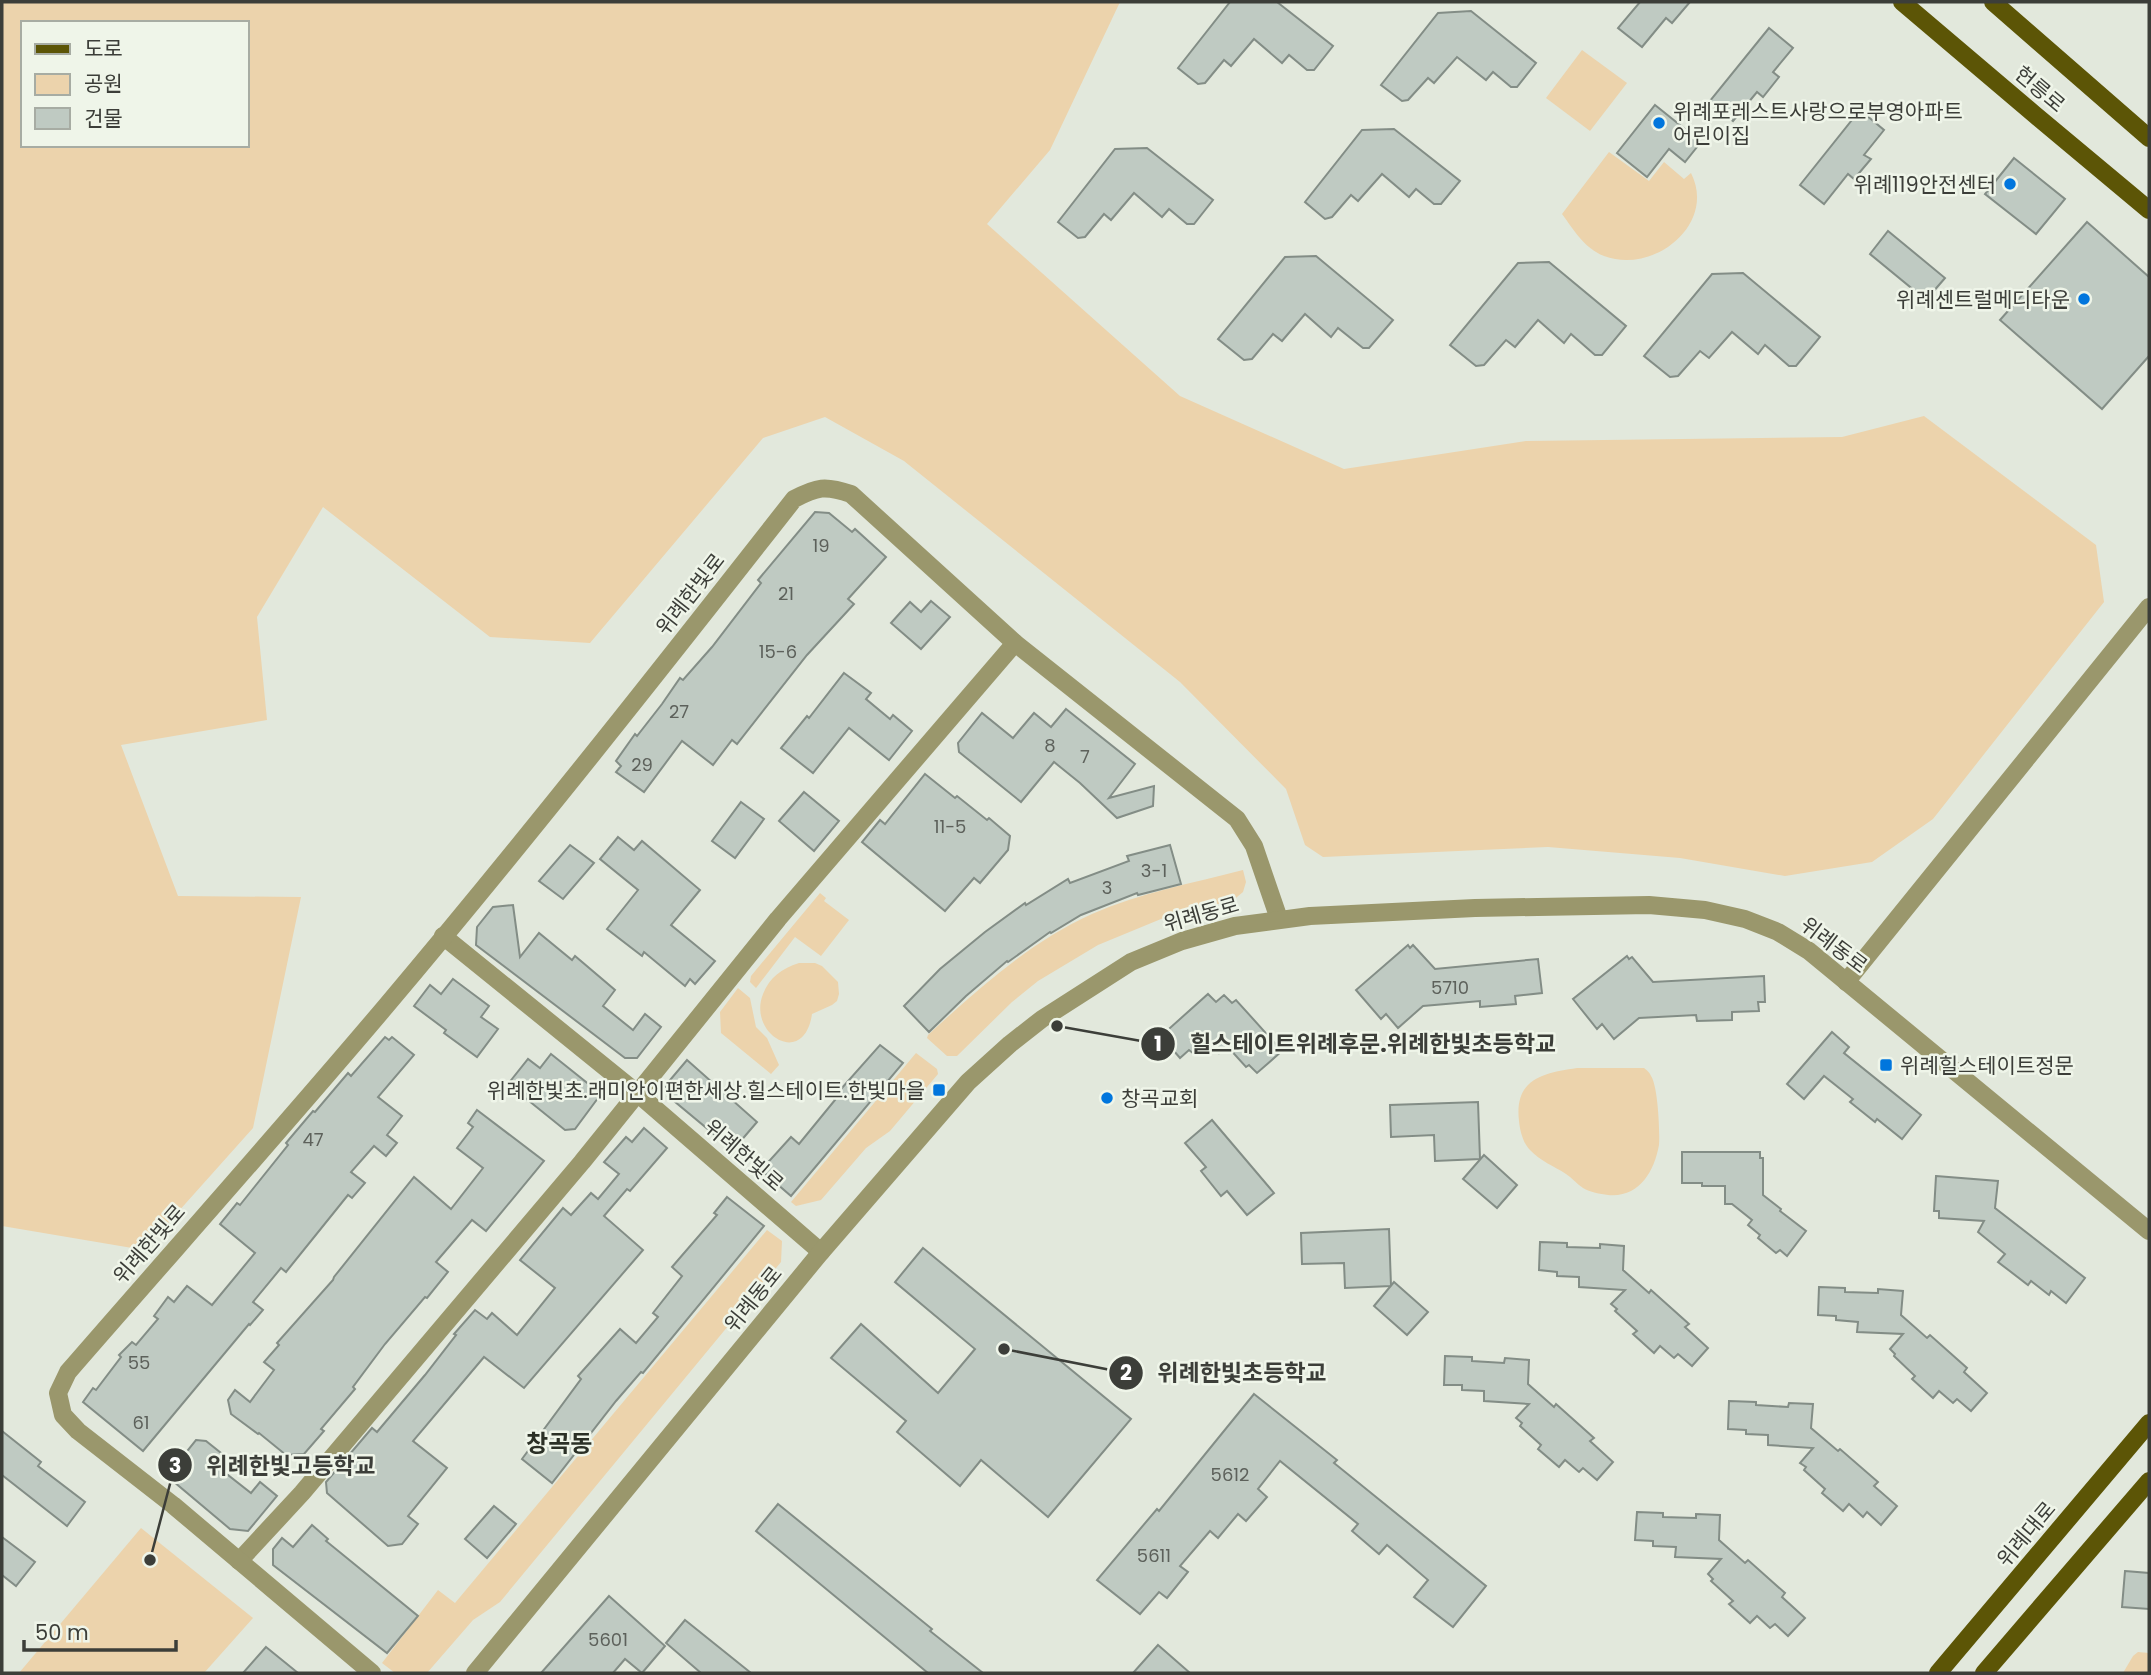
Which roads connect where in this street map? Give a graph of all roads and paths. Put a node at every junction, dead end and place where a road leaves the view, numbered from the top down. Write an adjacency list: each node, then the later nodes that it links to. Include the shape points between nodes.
1 (1902, 2): 4 (main road, 헌릉로)
2 (1993, 2): 3 (main road, 헌릉로)
3 (2149, 138)
4 (2149, 210)
5 (2149, 607): 9 (street)
6 (1015, 643): 7 (street, 위례한빛로, via 1237,819 1254,846); 8 (street, 위례한빛로, via 851,494 833,487 814,488 794,499); 10 (street, via 778,919)
7 (1279, 919): 9 (street, 위례동로, via 1475,908 1649,905 1705,910 1778,932); 12 (street, 위례동로, via 1196,937 1131,962 1042,1019 968,1082)
8 (443, 936): 10 (street, 위례한빛로); 15 (street, 위례한빛로, via 68,1372 58,1393 63,1415 78,1431)
9 (1846, 982): 11 (street, 위례동로)
10 (637, 1093): 12 (street, 위례한빛로); 15 (street, via 302,1493)
11 (2149, 1231)
12 (821, 1252): 17 (street, 위례동로)
13 (2149, 1423): 18 (main road, 위례대로)
14 (2149, 1481): 19 (main road)
15 (239, 1561): 16 (street, 위례한빛로)
16 (372, 1673)
17 (475, 1673)
18 (1938, 1673)
19 (1984, 1673)

